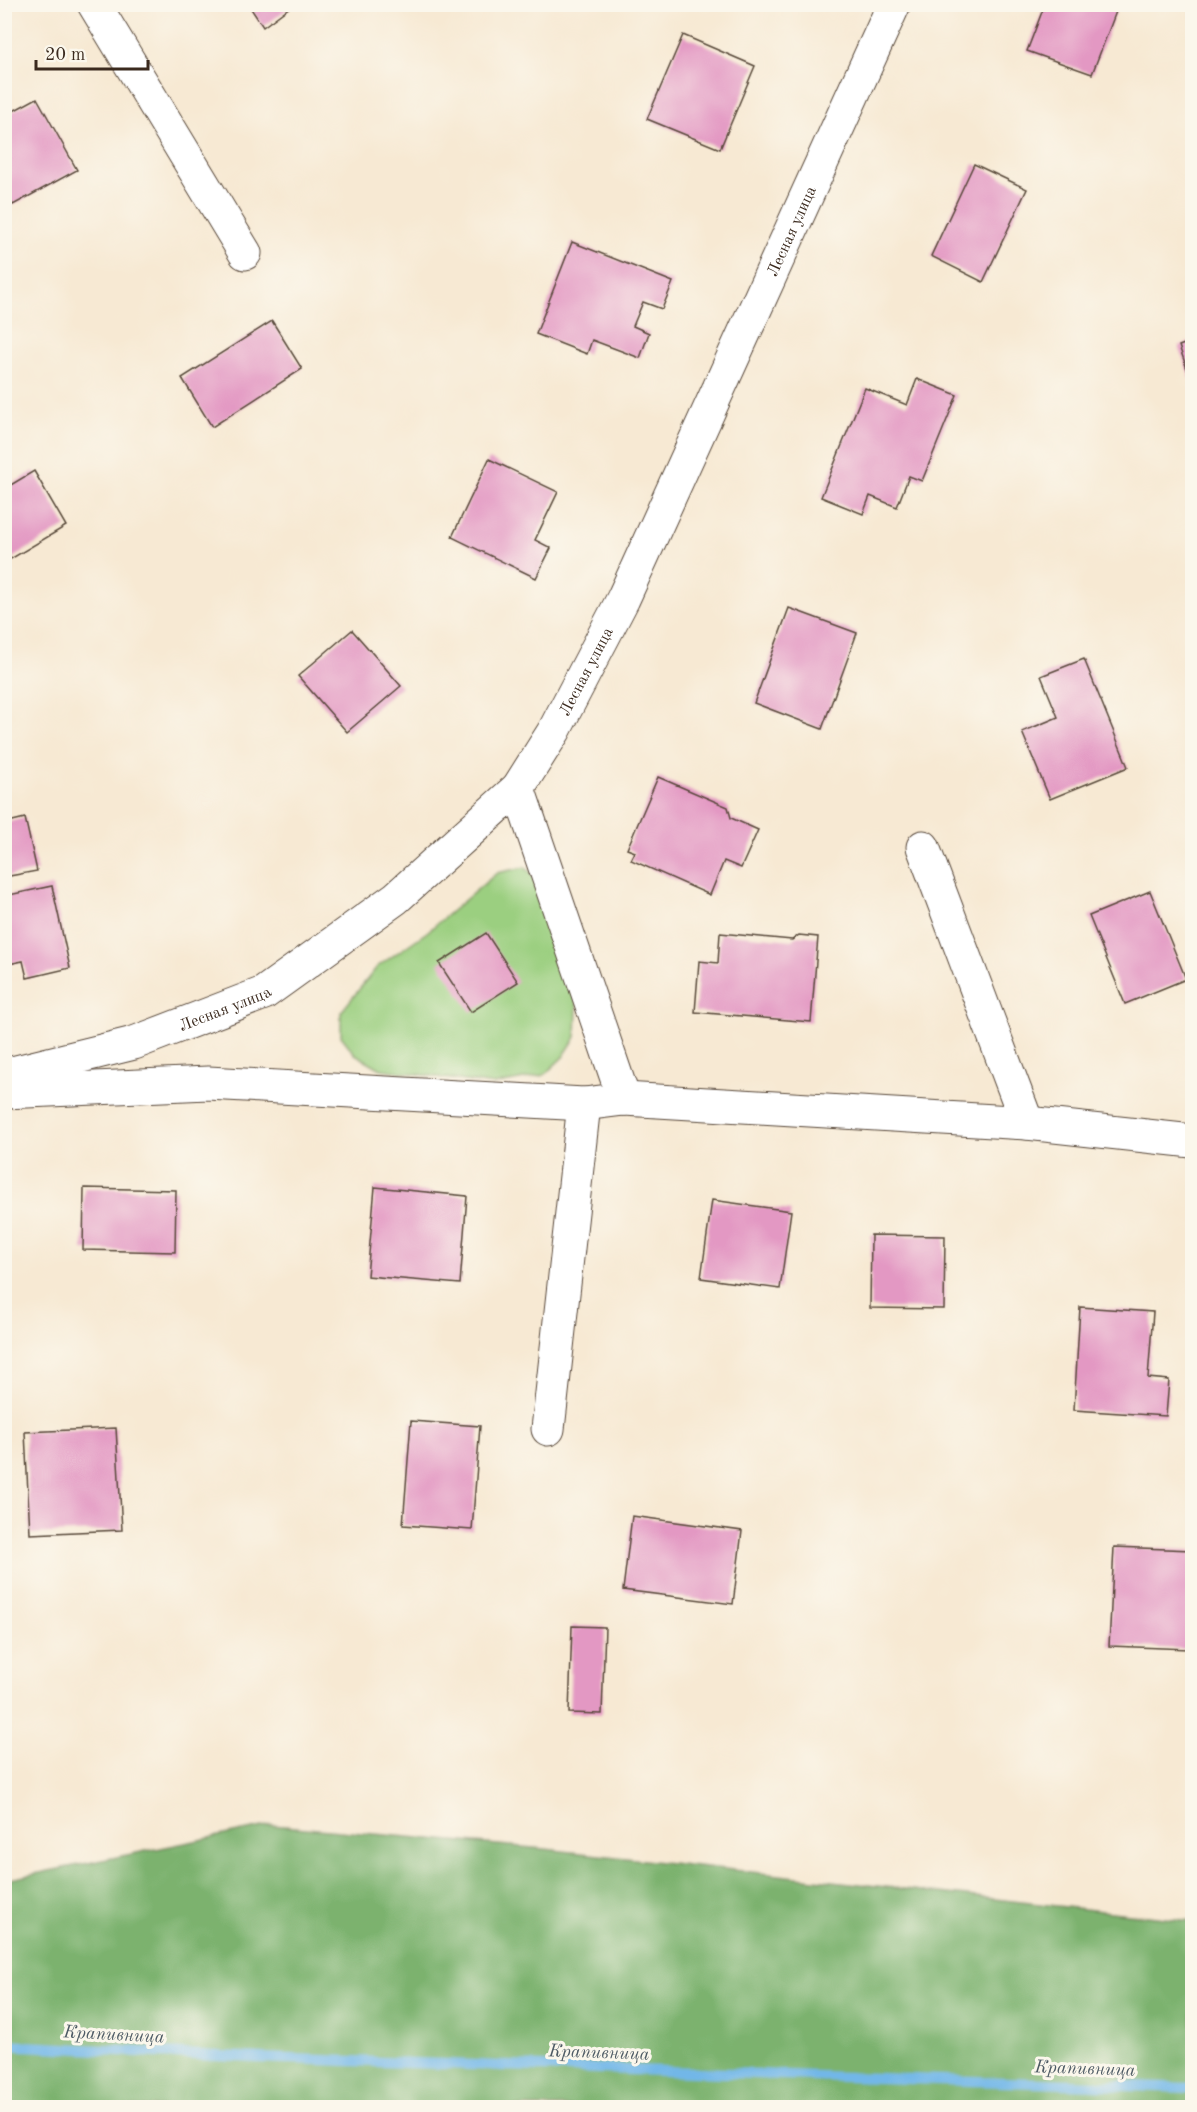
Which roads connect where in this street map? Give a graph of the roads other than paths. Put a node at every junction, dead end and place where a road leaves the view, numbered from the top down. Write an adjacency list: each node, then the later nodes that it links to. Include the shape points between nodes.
1 (94, 4): 3 (street)
2 (894, 4): 4 (street, Лесная улица, via 624,599 554,731)
3 (245, 253)
4 (518, 788): 6 (street, Лесная улица, via 396,898 264,993 134,1043); 8 (street)
5 (923, 847): 10 (street)
6 (4, 1076)
7 (4, 1092): 9 (street, via 208,1083)
8 (624, 1099): 9 (street); 10 (street)
9 (584, 1104): 12 (street)
10 (1027, 1123): 11 (street)
11 (1192, 1141)
12 (548, 1429)

